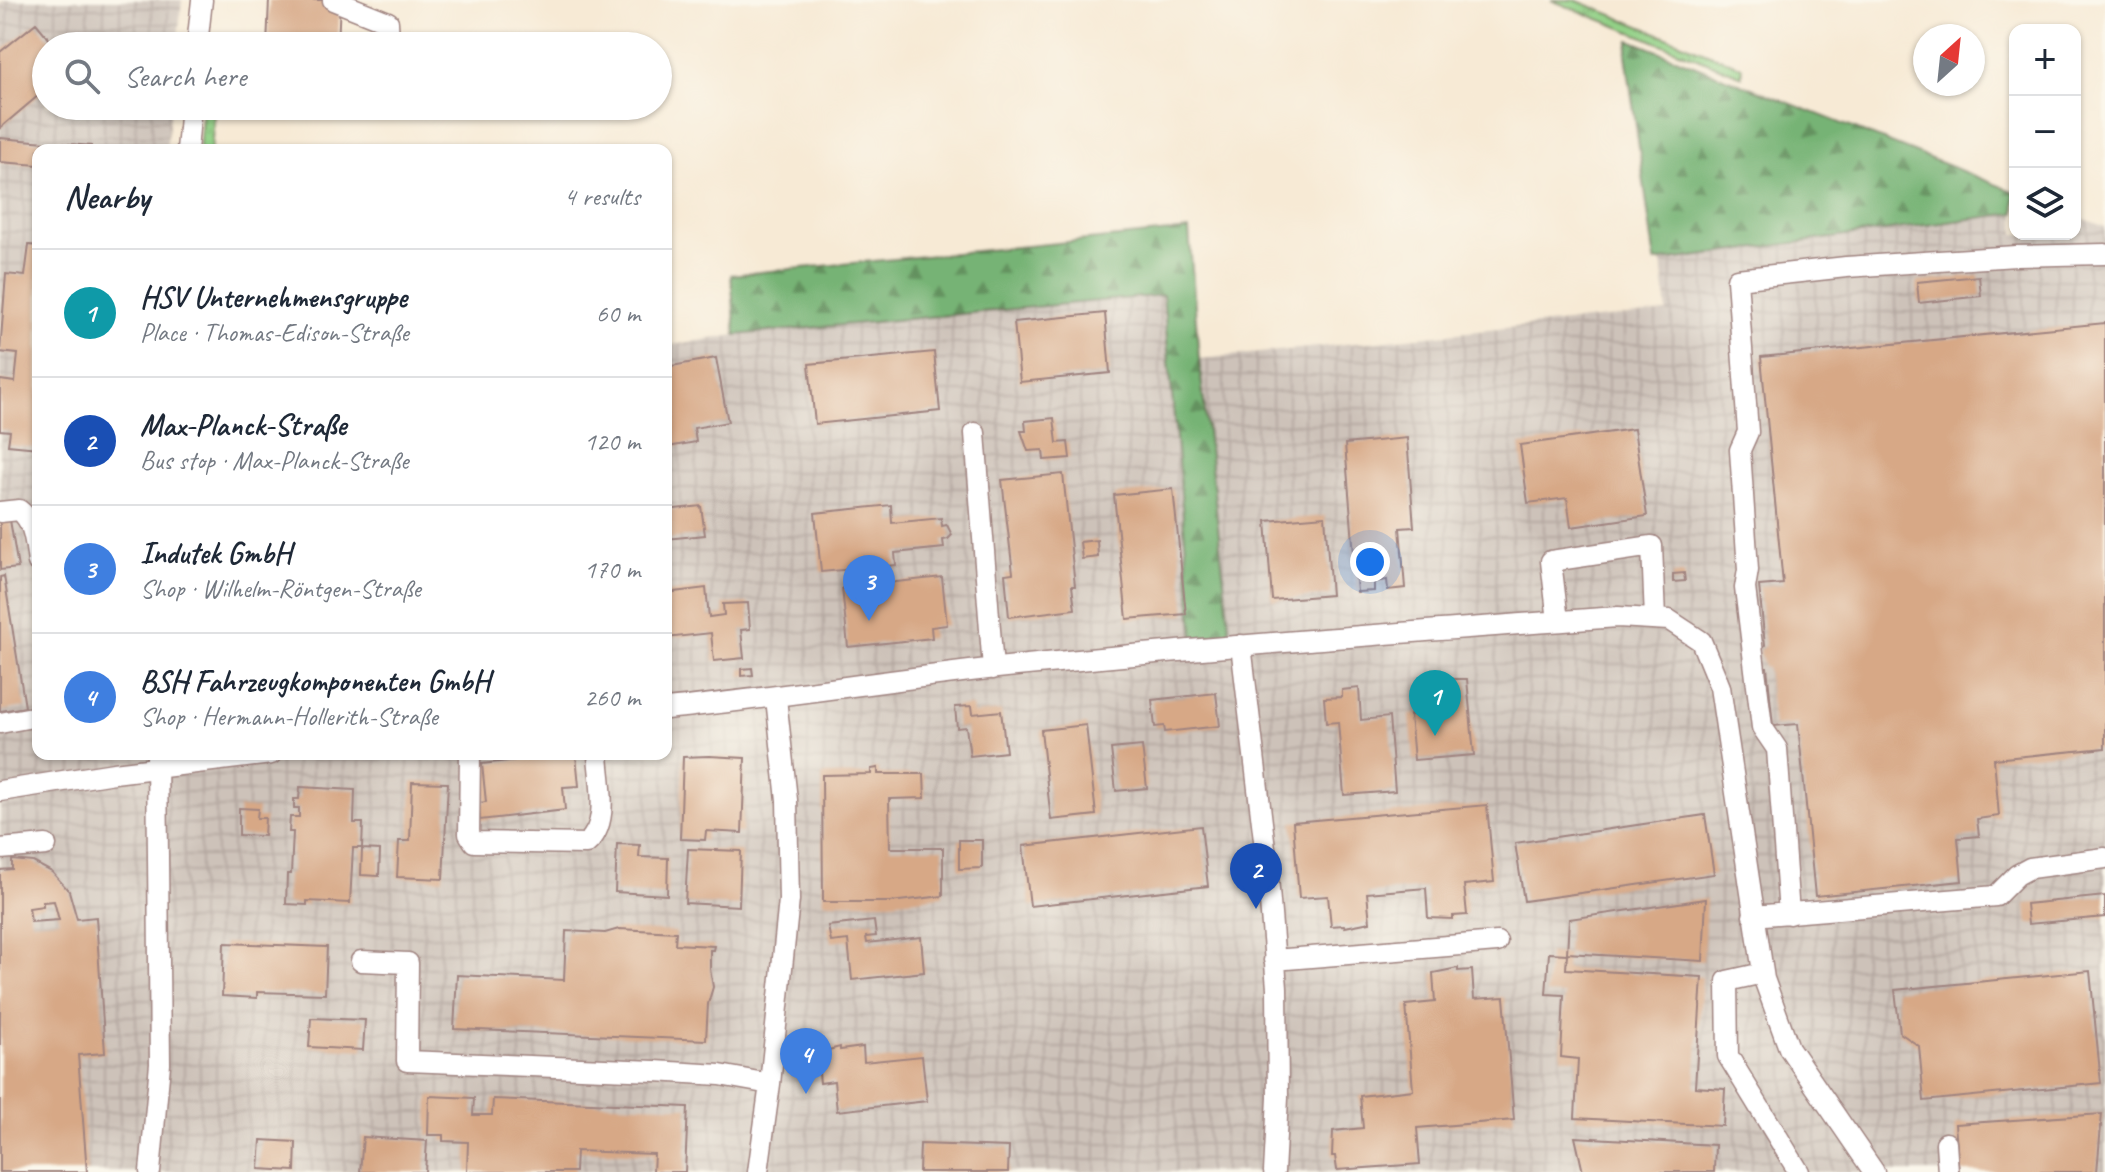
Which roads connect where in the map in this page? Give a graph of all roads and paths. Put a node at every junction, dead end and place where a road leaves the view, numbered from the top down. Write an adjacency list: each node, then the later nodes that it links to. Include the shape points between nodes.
1 (202, 0): 3 (street)
2 (333, 0): 4 (street, via 388,22)
3 (199, 32)
4 (389, 32)
5 (190, 120): 6 (street)
6 (188, 144)
7 (2105, 254): 26 (street, via 1846,267 1737,279 1748,432 1740,450 1745,588 1762,727 1777,749)
8 (975, 433): 14 (street)
9 (0, 512): 10 (street, via 19,510)
10 (32, 526)
11 (1655, 619): 12 (street); 12 (street, via 1652,546 1551,561); 27 (street, via 1669,620 1701,641 1720,687)
12 (1558, 621): 13 (street)
13 (1241, 645): 14 (street); 29 (street)
14 (993, 669): 15 (street)
15 (776, 698): 16 (street); 32 (street, via 787,800 789,900)
16 (672, 708)
17 (32, 717): 18 (street)
18 (0, 723)
19 (470, 760): 20 (street, via 469,834 474,842 586,844 598,830 601,814)
20 (598, 760)
21 (157, 761): 22 (street); 34 (street, via 160,1064)
22 (0, 791)
23 (46, 845): 24 (street)
24 (0, 849)
25 (2105, 858): 26 (street, via 2030,868 1996,896)
26 (1789, 914): 27 (street)
27 (1753, 916): 31 (street)
28 (1497, 942): 29 (street)
29 (1274, 960): 36 (street)
30 (361, 961): 32 (street, via 408,963 407,1061 707,1074)
31 (1763, 973): 37 (street, via 1727,981 1728,1056); 38 (street, via 1789,1048)
32 (770, 1084): 35 (street)
33 (1946, 1143): 39 (street)
34 (150, 1172)
35 (758, 1172)
36 (1274, 1172)
37 (1799, 1172)
38 (1874, 1172)
39 (1948, 1172)

